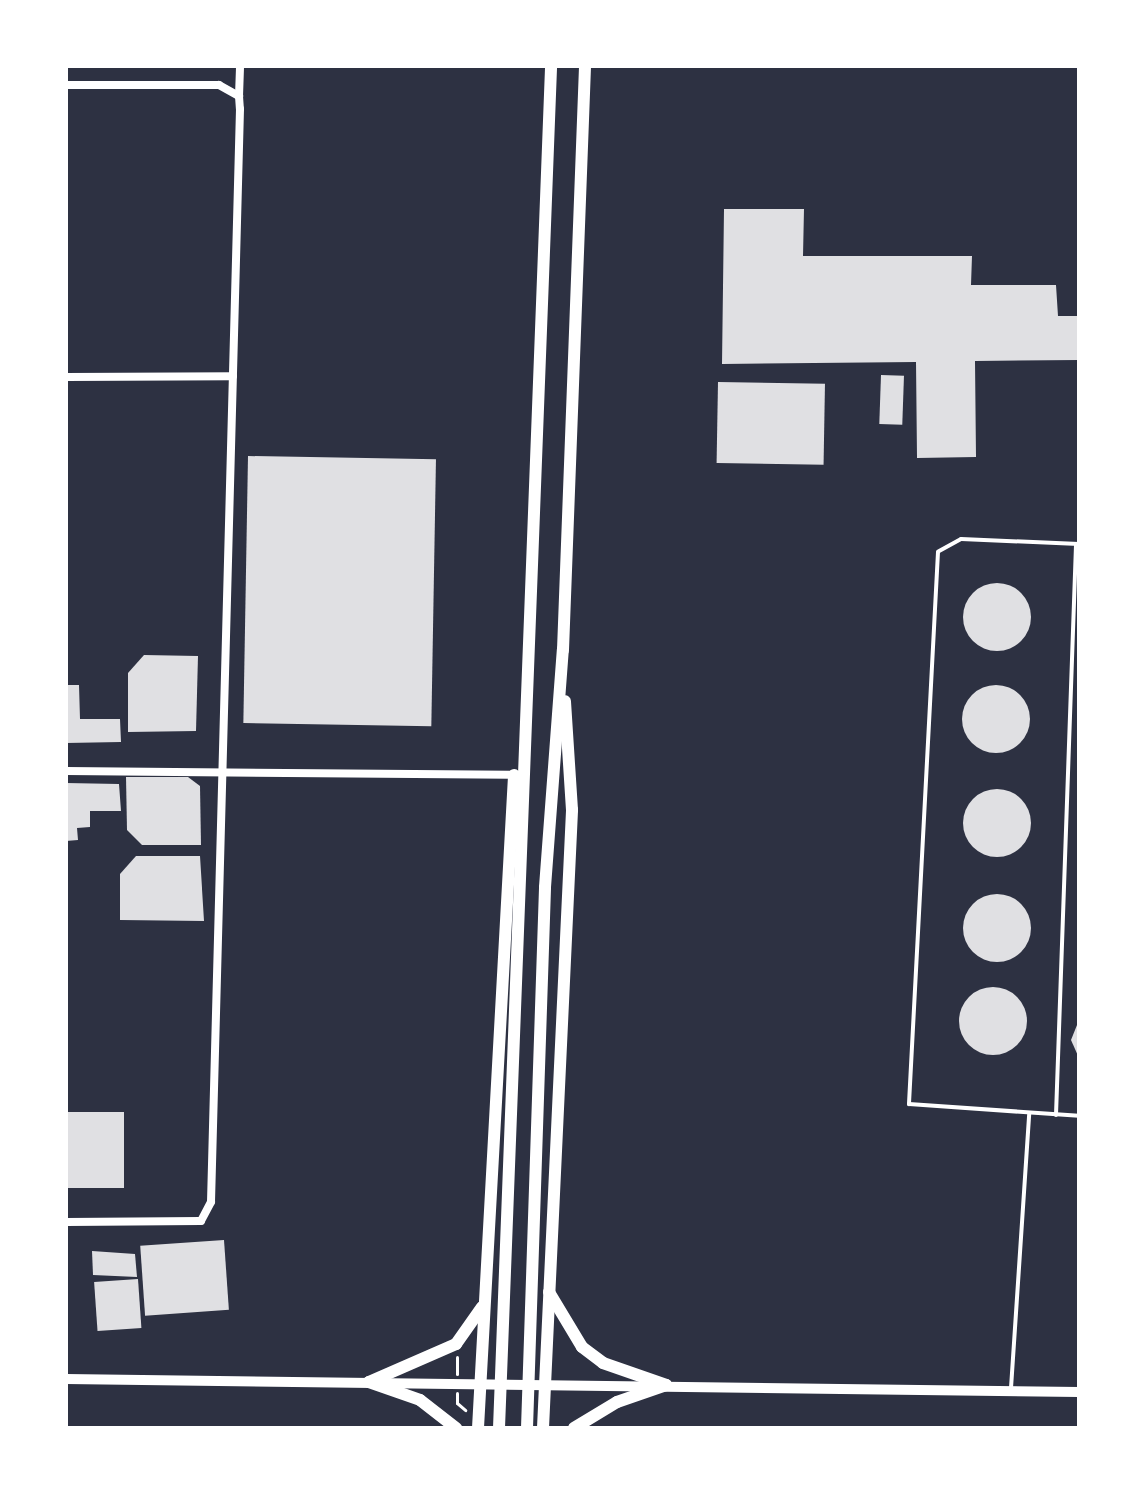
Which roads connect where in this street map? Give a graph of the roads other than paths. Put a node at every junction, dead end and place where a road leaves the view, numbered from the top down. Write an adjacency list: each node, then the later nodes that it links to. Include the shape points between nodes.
1 (240, 66): 5 (street)
2 (551, 66): 12 (main road)
3 (585, 66): 9 (main road)
4 (66, 85): 5 (street, via 219,85)
5 (239, 96): 6 (street)
6 (233, 376): 7 (street); 11 (street)
7 (66, 377)
8 (1077, 544): 13 (lane, via 961,539 938,552 909,1104); 14 (lane)
9 (563, 650): 17 (main road, via 572,810); 29 (main road, via 545,887)
10 (66, 771): 11 (street)
11 (223, 771): 12 (street); 16 (street, via 209,1213 201,1221)
12 (518, 775): 18 (main road); 28 (main road, via 521,886)
13 (1029, 1114): 14 (lane); 24 (lane)
14 (1056, 1115): 15 (lane)
15 (1079, 1116)
16 (66, 1222)
17 (549, 1292): 22 (main road); 23 (main road, via 582,1347 603,1363)
18 (483, 1305): 20 (main road, via 456,1344); 21 (main road)
19 (66, 1379): 20 (street)
20 (369, 1382): 21 (street); 26 (main road, via 420,1400)
21 (479, 1383): 22 (street); 27 (main road)
22 (545, 1383): 23 (street); 30 (main road)
23 (666, 1385): 24 (street); 31 (main road, via 617,1402)
24 (1011, 1391): 25 (street)
25 (1079, 1392)
26 (456, 1428)
27 (478, 1428)
28 (499, 1428)
29 (527, 1428)
30 (543, 1428)
31 (574, 1428)

